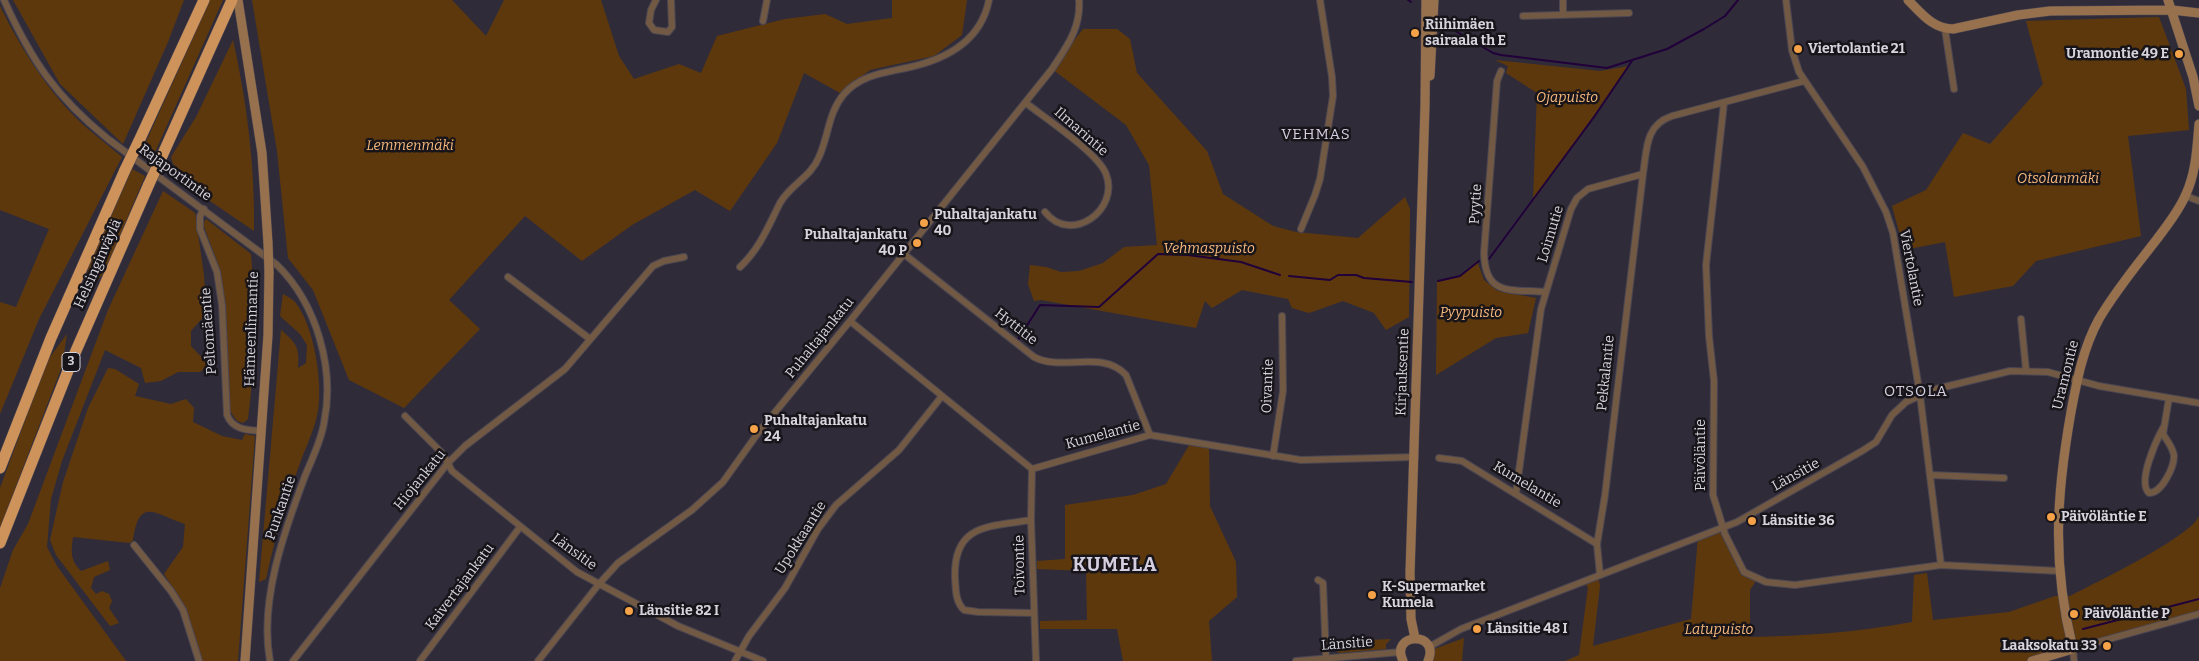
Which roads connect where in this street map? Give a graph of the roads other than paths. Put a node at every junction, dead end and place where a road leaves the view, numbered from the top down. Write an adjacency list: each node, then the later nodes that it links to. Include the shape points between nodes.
1 (4, 0): 35 (street, Rajaportintie, via 31,54 61,96 84,120)
2 (204, 0): 62 (highway, Helsinginväylä / 3, bridge, via 51,338)
3 (232, 0): 70 (highway, Helsinginväylä / 3, bridge, via 75,353)
4 (238, 0): 56 (street, Hämeenlinnantie, bridge, via 262,153 268,244 268,335)
5 (656, 0): 6 (street, via 649,23 654,30 668,32 672,27)
6 (671, 0)
7 (767, 0): 22 (street)
8 (989, 0): 40 (street, via 975,32 949,54 906,68 871,74 845,94 832,113 815,165 780,203 764,236)
9 (1079, 0): 27 (street, Puhaltajankatu, via 1080,16 1071,40)
10 (1320, 0): 37 (street, via 1333,96 1320,179)
11 (1426, 0): 29 (street, Kirjauksentie)
12 (1434, 0): 29 (street, Kirjauksentie, via 1433,44)
13 (1563, 0): 20 (street)
14 (1786, 0): 25 (street, Viertolantie, via 1794,61)
15 (1908, 0): 23 (street, via 1930,21)
16 (2168, 0): 17 (street)
17 (2172, 10): 19 (street); 23 (street, via 2045,11); 30 (street)
18 (1630, 13): 20 (street)
19 (2199, 13)
20 (1563, 15): 21 (street)
21 (1523, 16)
22 (764, 20)
23 (1944, 29): 26 (street)
24 (1500, 71): 42 (street, Pyytie, via 1486,234 1486,271 1491,282 1502,288)
25 (1804, 81): 28 (street); 50 (street, Viertolantie, via 1863,167 1886,212 1893,232)
26 (1954, 90)
27 (1026, 103): 36 (street, Ilmarintie, via 1094,158 1106,174 1108,184 1102,209 1084,223 1061,225); 38 (street, Puhaltajankatu)
28 (1724, 103): 32 (street, via 1659,121 1650,137); 69 (street, Päivöläntie, via 1706,271 1714,381 1712,490)
29 (1425, 106): 59 (street, Kirjauksentie)
30 (2199, 106)
31 (2199, 124): 33 (street, Uramontie, via 2194,171)
32 (1642, 174): 42 (street, Loimutie, via 1588,189 1577,198); 72 (street, Pekkalantie)
33 (2186, 196): 34 (street); 49 (street, Uramontie, via 2100,317 2088,340)
34 (2199, 201)
35 (204, 210): 47 (street, Rajaportintie, via 287,275 313,321); 56 (street, Peltomäentie, via 200,216 200,229 217,272 222,305 227,415 236,427)
36 (1045, 212)
37 (1301, 229)
38 (904, 254): 45 (street, Puhaltajankatu); 57 (street, Hyttitie, via 1034,358 1104,363 1120,369 1126,375)
39 (684, 257): 46 (street, Hiojankatu, via 653,266)
40 (740, 267)
41 (508, 277): 46 (street)
42 (1546, 292): 66 (street, Loimutie, via 1537,331)
43 (1282, 316): 58 (street, Oivantie, via 1283,392)
44 (2021, 319): 48 (street)
45 (850, 322): 51 (street); 77 (street, Puhaltajankatu, via 758,433 723,482 692,510 618,563)
46 (590, 339): 61 (street, Hiojankatu, via 557,376)
47 (326, 366): 88 (street, Punkantie, via 324,424 284,536 273,587 269,618)
48 (2026, 370): 49 (street, Länsitie); 50 (street, Länsitie, via 1988,376)
49 (2077, 380): 52 (street, Länsitie); 74 (street, Uramontie, via 2059,484)
50 (1920, 395): 64 (street, Viertolantie); 69 (street, Länsitie, via 1898,408 1876,442 1738,522)
51 (942, 396): 63 (street); 83 (street, Upokkaantie, via 899,450 836,505 818,529 785,588)
52 (2168, 398): 53 (street, Länsitie); 55 (street)
53 (2199, 403)
54 (405, 416): 61 (street, Länsitie, via 444,454)
55 (2163, 428): 55 (street, via 2172,448 2173,460 2161,488 2149,493 2145,488 2146,475)
56 (261, 431): 87 (street, Hämeenlinnantie)
57 (1150, 435): 58 (street, Kumelantie); 63 (street, Kumelantie)
58 (1273, 456): 59 (street, Kumelantie, via 1319,461)
59 (1414, 457): 80 (street, Kirjauksentie, via 1410,596)
60 (1439, 458): 66 (street, Kumelantie, via 1462,461)
61 (447, 464): 68 (street, Länsitie); 89 (street, Hiojankatu)
62 (0, 468)
63 (1032, 469): 67 (street, Toivontie)
64 (1931, 475): 65 (street); 73 (street, Viertolantie)
65 (2004, 478)
66 (1516, 493): 72 (street, Kumelantie)
67 (1032, 520): 78 (street, Toivontie); 78 (street, via 993,525 978,531 964,540 954,560 956,600 964,610)
68 (520, 527): 77 (street, Länsitie, via 577,572); 90 (street, Kaivertajankatu)
69 (1722, 528): 73 (street, Päivöläntie, via 1744,572 1777,585); 75 (street, Länsitie)
70 (0, 543)
71 (134, 544): 86 (street, via 183,610)
72 (1597, 544): 75 (street, Pekkalantie)
73 (1941, 565): 74 (street, Päivöläntie)
74 (2059, 572): 82 (street, Uramontie)
75 (1600, 576): 81 (street, Länsitie, via 1454,632)
76 (1318, 580): 85 (street, via 1322,583)
77 (599, 584): 83 (street, Länsitie, via 662,619); 91 (street, Puhaltajankatu)
78 (1034, 613): 94 (street, Toivontie)
79 (2199, 614): 82 (street)
80 (1415, 638): 81 (street); 84 (street, via 1405,642)
81 (1429, 646): 96 (street)
82 (2072, 649): 97 (street); 98 (street, Uramontie)
83 (740, 652): 92 (street, Upokkaantie); 93 (street, Länsitie)
84 (1402, 657): 85 (street, Länsitie)
85 (1326, 658): 95 (street, Länsitie)
86 (199, 661)
87 (245, 661)
88 (270, 661)
89 (293, 661)
90 (420, 661)
91 (538, 661)
92 (735, 661)
93 (763, 661)
94 (1036, 661)
95 (1296, 661)
96 (1428, 661)
97 (2032, 661)
98 (2074, 661)

